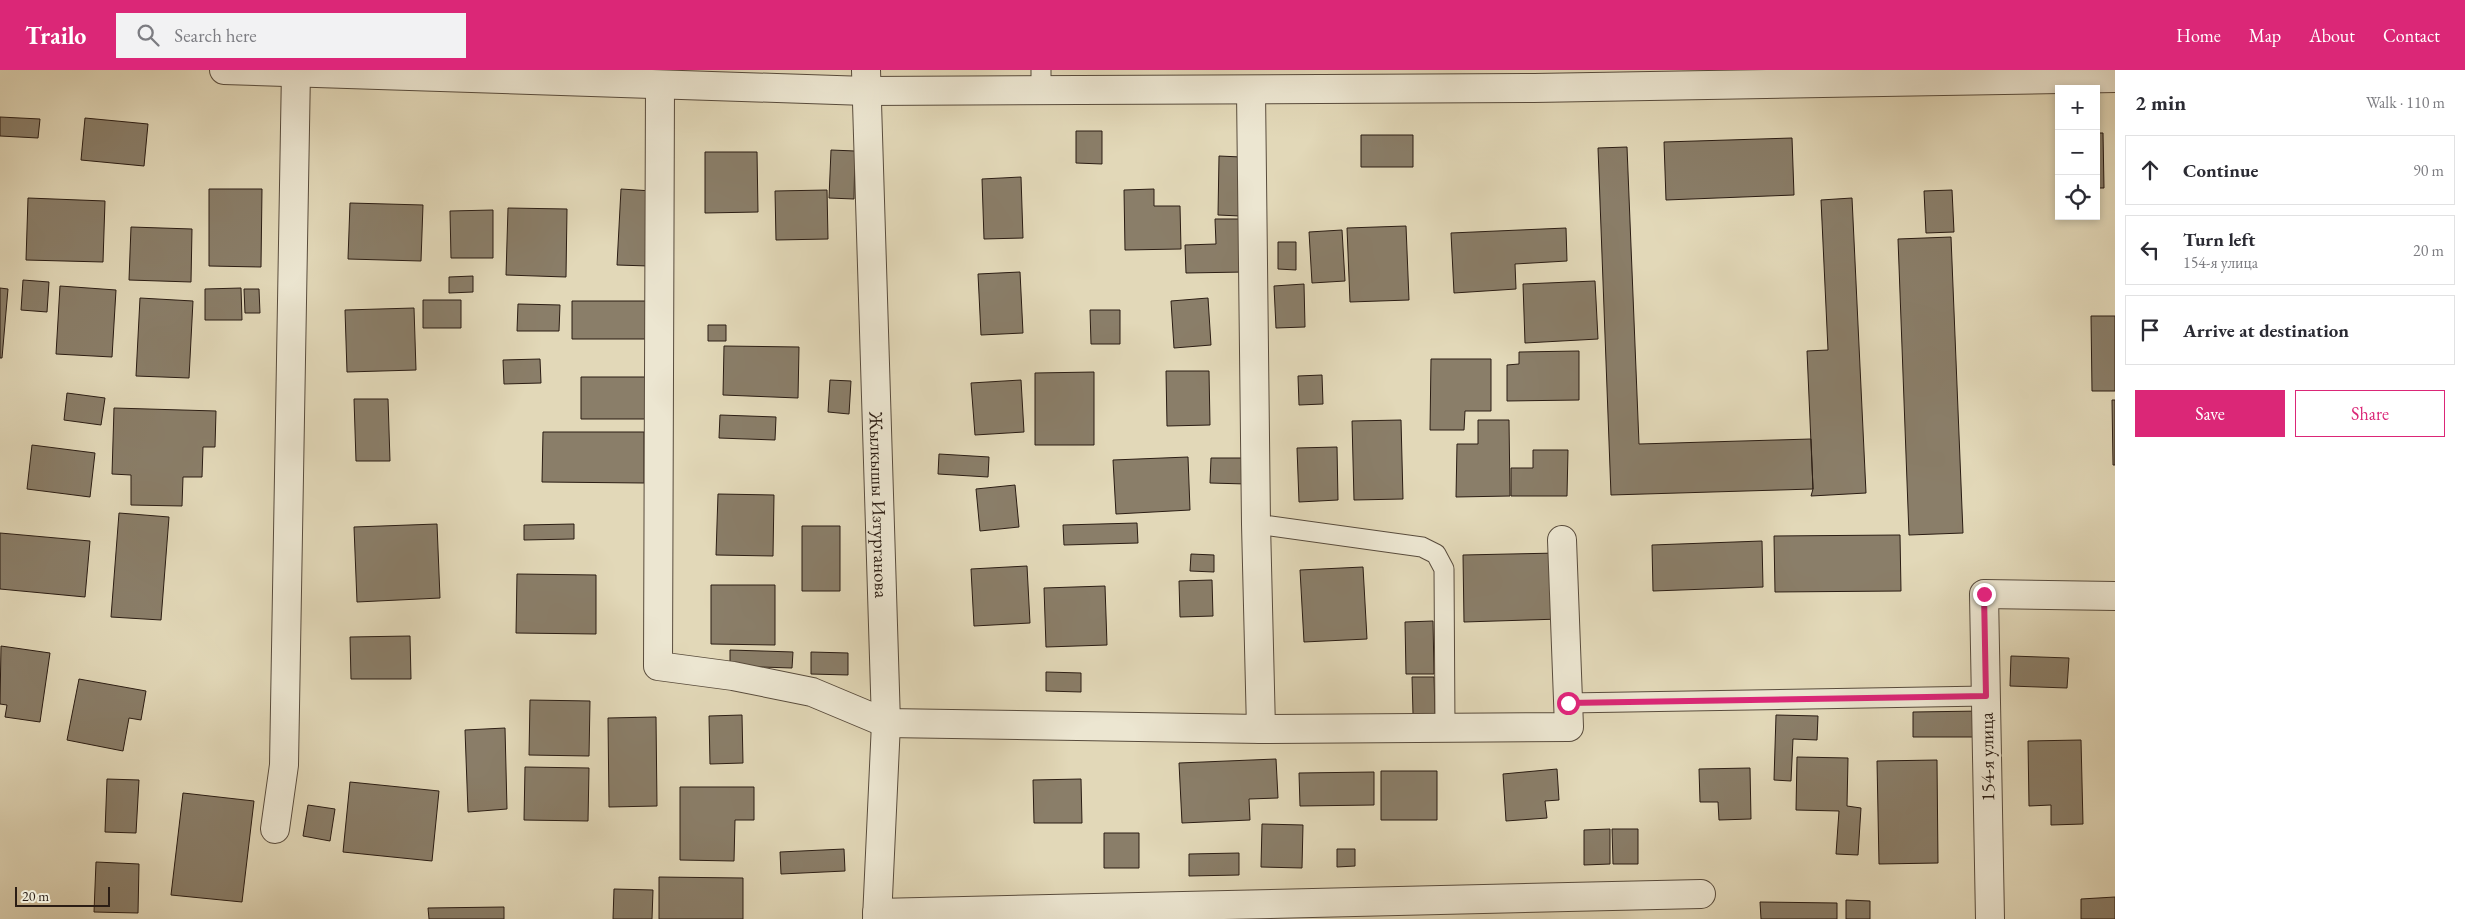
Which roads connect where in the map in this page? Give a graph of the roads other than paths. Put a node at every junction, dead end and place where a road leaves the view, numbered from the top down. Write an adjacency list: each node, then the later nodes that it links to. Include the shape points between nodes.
1 (224, 70): 2 (street)
2 (296, 72): 7 (street); 17 (street, via 284,765)
3 (2115, 78): 4 (street)
4 (1534, 79): 8 (street)
5 (866, 80): 6 (street); 7 (street); 14 (street, Жылкышы Изтурганова)
6 (1041, 81): 8 (street)
7 (660, 85): 14 (street, via 658,666 733,676 812,692)
8 (1251, 91): 9 (street)
9 (1256, 524): 15 (lane, via 1422,547 1436,554 1444,569); 16 (street)
10 (1562, 540): 13 (street)
11 (2115, 596): 12 (street, 154-я улица, via 1984,594)
12 (1986, 696): 13 (lane); 21 (street, 154-я улица)
13 (1568, 703): 15 (street, via 1569,728)
14 (886, 723): 16 (street); 20 (street, Жылкышы Изтурганова)
15 (1445, 727): 16 (street)
16 (1261, 729)
17 (275, 830)
18 (1701, 894): 19 (street)
19 (1423, 909): 20 (street)
20 (877, 916)
21 (1990, 919)

